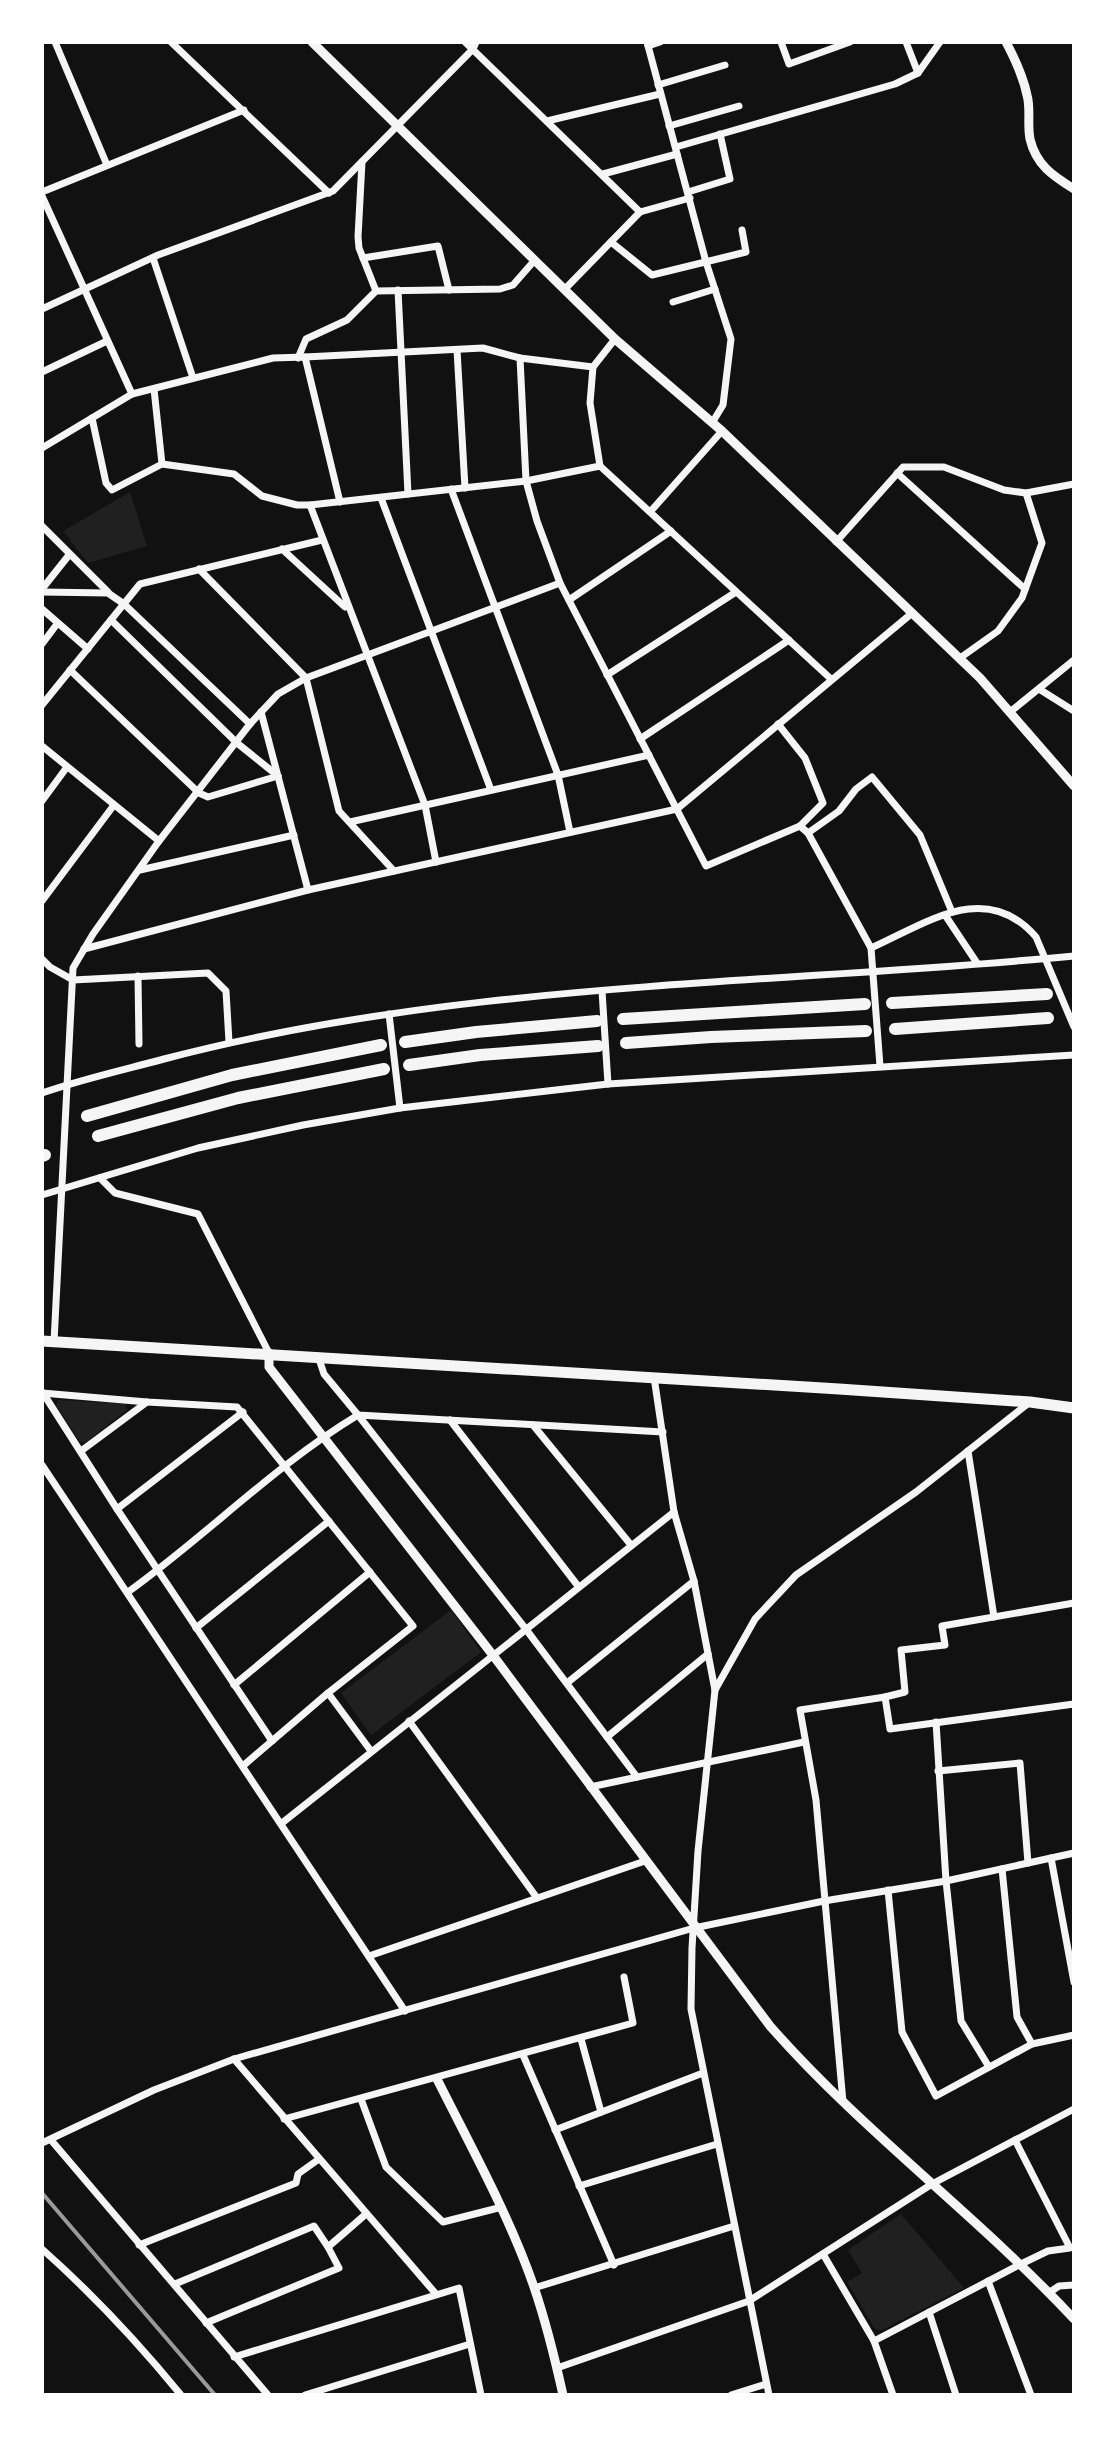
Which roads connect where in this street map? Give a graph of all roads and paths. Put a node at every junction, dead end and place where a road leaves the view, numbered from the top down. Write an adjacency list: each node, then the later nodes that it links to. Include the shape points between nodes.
1 (55, 42): 25 (street)
2 (171, 42): 18 (street)
3 (312, 42): 20 (street)
4 (465, 42): 12 (street)
5 (660, 42): 11 (street)
6 (781, 42): 7 (street, via 789,64)
7 (850, 42)
8 (906, 42): 14 (street)
9 (940, 42): 14 (street)
10 (1006, 42): 27 (street, via 1029,98 1030,140 1048,173)
11 (648, 44): 15 (street)
12 (475, 46): 19 (street); 20 (street)
13 (725, 65): 15 (street)
14 (918, 73): 22 (street)
15 (658, 85): 16 (street)
16 (660, 94): 19 (street); 21 (street)
17 (739, 106): 21 (street)
18 (244, 110): 25 (street); 28 (street)
19 (547, 121): 26 (street)
20 (398, 124): 24 (street); 36 (street)
21 (669, 126): 23 (street)
22 (720, 134): 23 (street); 30 (street, via 730,179)
23 (676, 150): 26 (street); 30 (street)
24 (362, 162): 28 (street); 35 (street, via 358,237)
25 (107, 165): 29 (street)
26 (603, 174): 31 (street)
27 (1074, 189)
28 (329, 193): 34 (street)
29 (42, 194): 38 (street)
30 (689, 195): 31 (street); 37 (street)
31 (640, 212): 33 (street)
32 (742, 230): 37 (street, via 746,252)
33 (611, 242): 37 (street, via 652,275); 39 (street)
34 (153, 258): 38 (street); 54 (street)
35 (363, 258): 42 (street, via 438,246); 43 (street)
36 (534, 261): 39 (street); 42 (street, via 513,285)
37 (706, 262): 40 (street)
38 (85, 288): 45 (street); 47 (street)
39 (565, 289): 46 (street)
40 (715, 289): 44 (street); 58 (street, via 731,339 723,405)
41 (398, 290): 42 (street); 43 (street); 49 (street)
42 (449, 290)
43 (376, 291): 50 (street, via 347,320 306,339)
44 (673, 302)
45 (42, 309)
46 (615, 339): 52 (street); 58 (street)
47 (107, 341): 53 (street); 56 (street)
48 (457, 350): 49 (street); 51 (street, via 483,348); 66 (street)
49 (402, 351): 50 (street); 69 (street)
50 (302, 358): 54 (street, via 273,358); 71 (street)
51 (520, 358): 52 (street); 64 (street)
52 (593, 367): 62 (street, via 590,403)
53 (42, 372)
54 (193, 378): 55 (street)
55 (154, 389): 56 (street); 61 (street)
56 (132, 394): 57 (street)
57 (92, 418): 60 (street); 61 (street, via 112,490)
58 (712, 423): 59 (street)
59 (722, 431): 73 (street); 77 (street)
60 (42, 448)
61 (162, 464): 72 (street, via 234,474 262,496)
62 (600, 466): 64 (street); 73 (street)
63 (897, 473): 68 (street, via 903,467 944,467); 77 (street); 82 (street)
64 (526, 481): 66 (street); 81 (street)
65 (1074, 484): 68 (street)
66 (465, 488): 67 (street)
67 (451, 489): 69 (street); 88 (street)
68 (1026, 493): 82 (street, via 1042,543)
69 (408, 494): 70 (street)
70 (381, 498): 71 (street); 94 (street)
71 (340, 502): 72 (street)
72 (310, 505): 76 (street)
73 (650, 512): 75 (street)
74 (42, 526): 79 (street)
75 (671, 531): 84 (street); 86 (street)
76 (322, 540): 78 (street); 90 (street)
77 (836, 542): 91 (street)
78 (282, 549): 80 (street); 90 (street)
79 (69, 555): 83 (street); 85 (street)
80 (199, 569): 87 (street, via 140,584); 103 (street)
81 (560, 583): 86 (street); 88 (street)
82 (1025, 589): 99 (street, via 998,631)
83 (42, 590): 85 (street)
84 (736, 592): 95 (street); 102 (street)
85 (108, 593): 87 (street)
86 (569, 600): 102 (street)
87 (124, 604): 92 (street); 110 (street)
88 (494, 606): 94 (street); 117 (street)
89 (42, 609): 93 (street)
90 (349, 610): 98 (street)
91 (911, 614): 99 (street); 104 (street)
92 (111, 620): 97 (street); 113 (street)
93 (57, 624): 96 (street); 97 (street)
94 (431, 632): 98 (street); 120 (street)
95 (789, 640): 104 (street); 112 (street)
96 (42, 644)
97 (88, 649): 101 (street)
98 (366, 655): 103 (street); 124 (street)
99 (960, 658): 109 (street)
100 (1074, 660): 105 (street)
101 (70, 670): 106 (street); 121 (street)
102 (607, 675): 112 (street)
103 (306, 678): 108 (street, via 278,694); 126 (street, via 339,811)
104 (831, 679): 111 (street)
105 (1039, 689): 107 (street); 109 (street)
106 (42, 705)
107 (1074, 711)
108 (261, 712): 110 (street); 118 (street)
109 (1010, 712): 119 (street)
110 (250, 724): 113 (street)
111 (778, 724): 125 (street); 127 (street, via 805,758 823,803)
112 (640, 739): 115 (street)
113 (237, 743): 118 (street); 121 (street)
114 (42, 746): 116 (street)
115 (649, 755): 117 (street); 125 (street)
116 (67, 767): 122 (street); 123 (street)
117 (558, 775): 120 (street); 128 (street)
118 (278, 776): 121 (street, via 208,797); 130 (street)
119 (1074, 786)
120 (491, 790): 124 (street)
121 (199, 793): 131 (street)
122 (42, 801)
123 (114, 805): 131 (street); 136 (street)
124 (425, 805): 126 (street); 132 (street)
125 (677, 809): 127 (street, via 706,866); 128 (street)
126 (350, 822): 134 (street)
127 (800, 826): 129 (street)
128 (570, 832): 132 (street)
129 (808, 833): 137 (street, via 872,777 920,835); 138 (street)
130 (294, 835): 133 (street); 135 (street)
131 (159, 841): 133 (street)
132 (436, 862): 134 (street)
133 (139, 870): 139 (street)
134 (394, 871): 135 (street)
135 (308, 890): 139 (street)
136 (42, 901)
137 (948, 914): 138 (street); 141 (street, via 986,906 1002,912 1027,927); 143 (street)
138 (871, 948): 144 (street)
139 (84, 949): 146 (street, via 73,968)
140 (1074, 956): 141 (street)
141 (1046, 958): 143 (street); 155 (street)
142 (42, 959): 146 (street)
143 (977, 963): 144 (street)
144 (873, 971): 147 (street); 166 (street)
145 (138, 976): 146 (street); 158 (street, via 208,973 226,991); 161 (street)
146 (73, 980): 168 (street)
147 (602, 991): 151 (street); 169 (street)
148 (1047, 994): 149 (highway)
149 (892, 1003)
150 (865, 1004): 153 (highway)
151 (389, 1014): 158 (street); 171 (street)
152 (1048, 1018): 156 (highway)
153 (623, 1019)
154 (597, 1021): 159 (highway)
155 (1074, 1027)
156 (895, 1029)
157 (866, 1031): 160 (highway)
158 (229, 1042): 168 (street)
159 (405, 1042)
160 (626, 1043)
161 (139, 1044)
162 (381, 1045): 172 (highway, via 232,1075)
163 (598, 1046): 165 (highway)
164 (1074, 1055): 166 (street)
165 (409, 1065)
166 (880, 1066): 169 (street)
167 (384, 1069): 173 (highway, via 238,1098)
168 (69, 1084): 170 (street); 175 (street)
169 (608, 1084): 171 (street)
170 (42, 1093)
171 (400, 1108): 174 (street, via 198,1148)
172 (87, 1116)
173 (98, 1136)
174 (100, 1178): 175 (street); 178 (street, via 115,1193 198,1214)
175 (63, 1187): 176 (street); 177 (street)
176 (42, 1195)
177 (48, 1341): 178 (main road)
178 (269, 1353): 179 (main road); 190 (street, via 269,1367)
179 (318, 1356): 180 (main road); 186 (street, via 324,1374)
180 (654, 1377): 183 (main road); 189 (street)
181 (43, 1393): 182 (street); 191 (street)
182 (147, 1402): 185 (street, via 237,1407); 191 (street)
183 (1030, 1402): 184 (main road); 192 (street)
184 (1074, 1408)
185 (243, 1412): 194 (street); 195 (street)
186 (358, 1415): 187 (street); 190 (street); 207 (street)
187 (450, 1420): 188 (street); 202 (street)
188 (533, 1425): 189 (street); 198 (street)
189 (663, 1432): 196 (street)
190 (322, 1437): 194 (street); 208 (street)
191 (81, 1451): 195 (street)
192 (968, 1451): 205 (street); 212 (street, via 796,1575 755,1619)
193 (42, 1465): 203 (street)
194 (286, 1467): 197 (street); 199 (street)
195 (117, 1509): 199 (street)
196 (674, 1512): 198 (street); 201 (street)
197 (329, 1521): 200 (street); 206 (street)
198 (631, 1545): 202 (street)
199 (158, 1570): 203 (street); 206 (street)
200 (370, 1572): 211 (street); 213 (street, via 413,1626)
201 (694, 1581): 209 (street); 210 (street)
202 (578, 1586): 207 (street)
203 (128, 1592): 223 (street)
204 (1074, 1603): 205 (street)
205 (994, 1617): 214 (street, via 942,1626 945,1645 901,1650 905,1692)
206 (196, 1628): 211 (street)
207 (525, 1628): 208 (street); 210 (street)
208 (492, 1654): 216 (street); 226 (street)
209 (708, 1654): 212 (street); 218 (street)
210 (567, 1683): 218 (street)
211 (234, 1685): 219 (street)
212 (715, 1690): 222 (street)
213 (328, 1693): 219 (street); 221 (street)
214 (885, 1697): 217 (street, via 890,1729); 220 (street, via 800,1710)
215 (1074, 1704): 217 (street)
216 (409, 1721): 221 (street); 235 (street)
217 (936, 1722): 224 (street)
218 (607, 1737): 225 (street)
219 (272, 1741): 223 (street)
220 (804, 1742): 222 (street); 236 (street, via 816,1800)
221 (371, 1751): 227 (street)
222 (709, 1762): 225 (street); 237 (street)
223 (244, 1765): 227 (street)
224 (938, 1771): 231 (street, via 1020,1763); 233 (street)
225 (637, 1777): 226 (street)
226 (590, 1787): 230 (street)
227 (282, 1823): 239 (street)
228 (1074, 1853): 229 (street)
229 (1051, 1858): 231 (street); 238 (street)
230 (645, 1861): 235 (street); 237 (street)
231 (1028, 1863): 232 (street)
232 (1002, 1869): 233 (street); 245 (street, via 1017,2017)
233 (946, 1881): 234 (street); 248 (street, via 961,2021)
234 (888, 1890): 236 (street); 248 (street, via 902,2032 936,2096)
235 (537, 1898): 239 (street)
236 (824, 1901): 237 (street); 252 (street)
237 (694, 1928): 242 (street); 249 (street, via 691,2009); 252 (street, via 770,2026)
238 (1070, 1940): 241 (street)
239 (369, 1956): 242 (street)
240 (624, 1977): 244 (street, via 633,2023)
241 (1074, 1982)
242 (405, 2011): 247 (street)
243 (1074, 2035): 245 (street)
244 (581, 2039): 246 (street); 254 (street)
245 (1032, 2044): 248 (street)
246 (523, 2055): 250 (street); 256 (street)
247 (234, 2059): 255 (street); 257 (street, via 154,2090)
248 (989, 2067)
249 (703, 2073): 254 (street); 260 (street)
250 (437, 2079): 251 (street); 264 (street)
251 (361, 2099): 255 (street); 264 (street, via 386,2167 443,2222)
252 (843, 2102): 262 (street)
253 (1074, 2109): 258 (street)
254 (601, 2112): 256 (street)
255 (284, 2119): 261 (street)
256 (555, 2130): 263 (street)
257 (51, 2140): 259 (street); 267 (street)
258 (1015, 2140): 262 (street); 269 (street)
259 (42, 2143)
260 (717, 2144): 263 (street); 266 (street)
261 (319, 2159): 265 (street); 267 (street, via 298,2174 296,2183)
262 (932, 2184): 271 (street); 272 (street)
263 (579, 2186): 273 (street)
264 (502, 2207): 277 (street)
265 (366, 2214): 268 (street); 279 (street)
266 (734, 2226): 273 (street); 280 (street)
267 (139, 2245): 275 (street)
268 (328, 2247): 275 (street, via 314,2226); 283 (street, via 339,2268)
269 (1072, 2248): 272 (street, via 1048,2251)
270 (42, 2249): 289 (street, via 94,2295)
271 (823, 2254): 280 (street); 284 (street)
272 (1021, 2264): 274 (street); 278 (street)
273 (614, 2265): 277 (street)
274 (988, 2281): 281 (street); 298 (street)
275 (175, 2284): 283 (street)
276 (1074, 2285): 278 (street)
277 (534, 2288): 287 (street)
278 (1050, 2292): 282 (street)
279 (436, 2294): 285 (street, via 459,2288); 286 (street)
280 (749, 2301): 287 (street); 288 (street)
281 (929, 2312): 284 (street); 297 (street)
282 (1074, 2319)
283 (206, 2323): 286 (street)
284 (874, 2341): 296 (street)
285 (470, 2344): 291 (street); 292 (street)
286 (234, 2357): 290 (street)
287 (557, 2368): 293 (street)
288 (766, 2384): 294 (street); 295 (street)
289 (181, 2395)
290 (268, 2395)
291 (305, 2395)
292 (481, 2395)
293 (563, 2395)
294 (731, 2395)
295 (769, 2395)
296 (893, 2395)
297 (956, 2395)
298 (1031, 2395)

